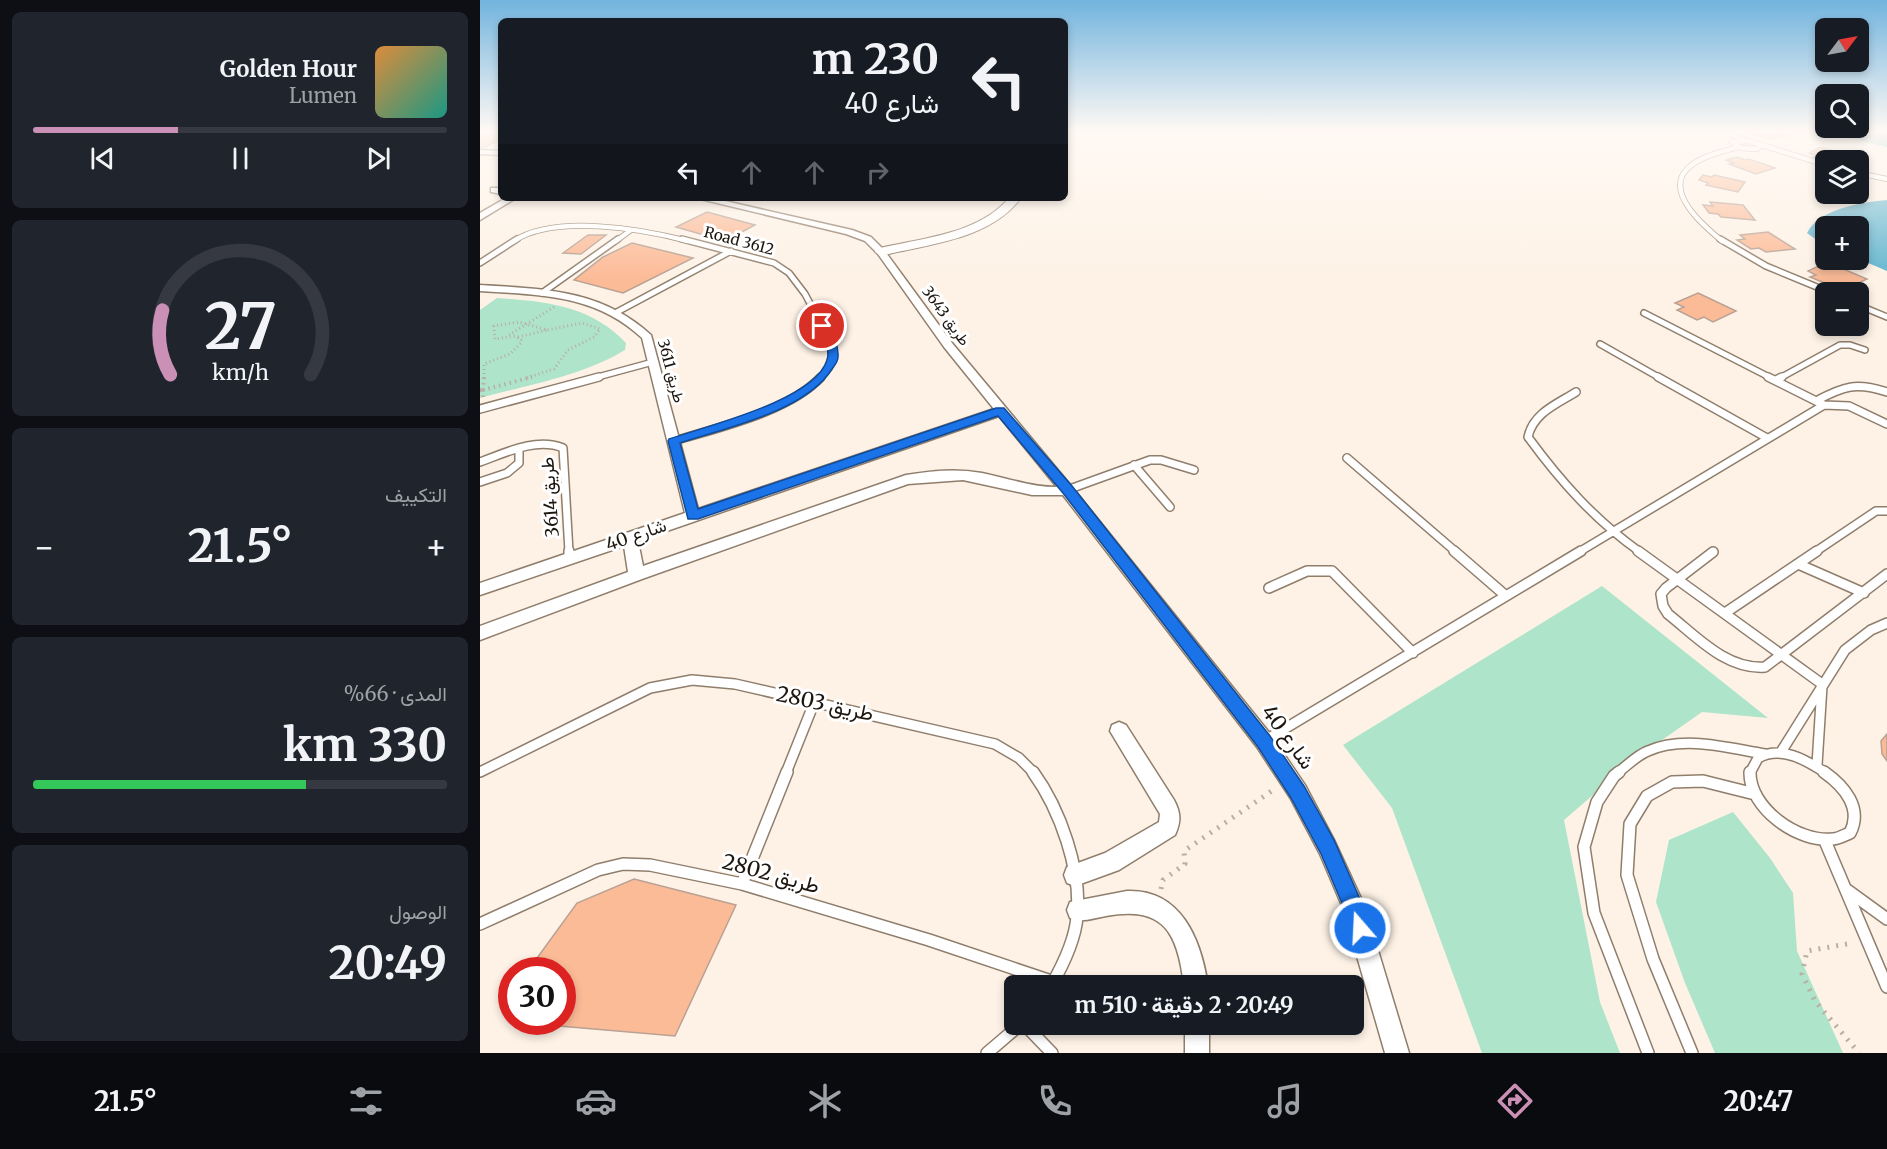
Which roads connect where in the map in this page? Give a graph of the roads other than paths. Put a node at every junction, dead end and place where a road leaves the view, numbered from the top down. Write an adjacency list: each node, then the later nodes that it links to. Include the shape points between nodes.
1 (1680, 181): 10 (lane, via 1683,198 1692,212 1724,241)
2 (507, 201): 5 (street)
3 (715, 201): 8 (street, طريق 3643, via 838,229 868,239)
4 (1013, 201): 8 (street, via 1001,214 966,230)
5 (480, 218)
6 (631, 230): 7 (lane, Road 3612); 9 (lane, Road 3612, via 560,225 543,228 526,233); 12 (lane)
7 (731, 251): 14 (lane); 29 (lane, Road 3612, via 788,270 831,342 833,359 810,388 781,405)
8 (881, 252): 26 (street, طريق 3643)
9 (480, 263)
10 (1815, 286)
11 (480, 288): 12 (street, طريق 3611)
12 (542, 293): 14 (street, طريق 3611)
13 (1869, 310): 16 (lane)
14 (617, 312): 19 (street, طريق 3611, via 646,337)
15 (1644, 313): 20 (lane)
16 (1887, 317)
17 (1600, 344): 28 (lane)
18 (1865, 350): 20 (lane, via 1840,345)
19 (653, 362): 25 (lane); 29 (street, طريق 3611)
20 (1776, 380): 23 (lane)
21 (1576, 392): 40 (lane, via 1533,420 1528,437 1563,484)
22 (1887, 392): 23 (lane, via 1847,385)
23 (1816, 401): 24 (lane)
24 (1824, 405): 27 (lane, via 1851,407); 28 (lane)
25 (481, 408)
26 (1000, 411): 36 (street, شارع 40); 39 (street, شارع 40)
27 (1887, 424)
28 (1767, 438): 40 (lane)
29 (674, 441): 39 (street, طريق 3611)
30 (519, 450): 32 (lane, طريق 3614); 35 (lane, via 515,469); 43 (lane, طريق 3614, via 544,443 556,443 563,448)
31 (1347, 458): 51 (lane)
32 (480, 462)
33 (1134, 465): 34 (lane, via 1155,459); 36 (lane); 37 (lane)
34 (1194, 470)
35 (480, 482)
36 (1067, 490): 45 (street, شارع 40, via 1045,491 961,475 906,480); 60 (street, شارع 40)
37 (1170, 507)
38 (1887, 511): 44 (lane, via 1876,511)
39 (693, 516): 41 (street, شارع 40)
40 (1611, 531): 47 (lane); 51 (lane)
41 (630, 537): 43 (street, شارع 40); 45 (street)
42 (1713, 552): 47 (lane)
43 (569, 558): 48 (street, شارع 40)
44 (1798, 564): 50 (lane); 52 (lane)
45 (636, 574): 54 (street, شارع 40)
46 (1887, 574): 50 (lane)
47 (1677, 579): 52 (lane); 56 (lane, via 1661,594 1668,614 1728,660 1754,669 1766,667)
48 (480, 588)
49 (1269, 588): 55 (lane, via 1309,568 1332,571)
50 (1864, 593): 56 (lane)
51 (1506, 596): 55 (lane)
52 (1725, 613): 56 (lane)
53 (1887, 623): 57 (lane, via 1845,650)
54 (480, 633)
55 (1413, 654): 60 (lane)
56 (1781, 654): 57 (lane)
57 (1822, 684): 61 (lane); 63 (lane)
58 (814, 703): 64 (lane, طريق 2803, via 717,681 675,681 650,688); 67 (lane, طريق 2803, via 973,738 1015,755 1032,770 1044,789 1069,848); 68 (lane)
59 (1119, 731): 67 (street, via 1167,807 1170,821 1167,828 1121,856)
60 (1264, 741): 83 (street, شارع 40, via 1327,847 1354,908)
61 (1781, 752): 62 (lane); 63 (lane)
62 (1765, 754): 65 (lane, via 1755,760 1751,769); 84 (lane, via 1674,743 1646,751 1614,776 1597,802 1584,847 1594,913)
63 (1817, 765): 66 (lane, via 1838,782 1852,802 1856,820 1844,838)
64 (480, 772)
65 (1755, 794): 66 (lane, via 1777,820); 85 (lane, via 1703,781 1672,782 1647,796 1630,824 1628,875 1653,958)
66 (1825, 841): 69 (lane)
67 (1075, 875): 70 (lane, طريق 2803)
68 (742, 884): 72 (lane, طريق 2802, via 650,865 623,864 598,870); 73 (lane, طريق 2802, via 929,940)
69 (1847, 890): 71 (lane); 76 (lane)
70 (1078, 910): 74 (lane, طريق 2803, via 1070,946); 75 (street, via 1141,902 1156,906 1179,930)
71 (1887, 919)
72 (480, 924)
73 (1028, 975)
74 (1057, 975)
75 (1194, 975)
76 (1887, 987)
77 (1009, 1035): 80 (lane)
78 (1034, 1035): 81 (lane)
79 (1197, 1035): 82 (street)
80 (987, 1053)
81 (1052, 1053)
82 (1197, 1053)
83 (1397, 1053)
84 (1648, 1053)
85 (1692, 1053)

